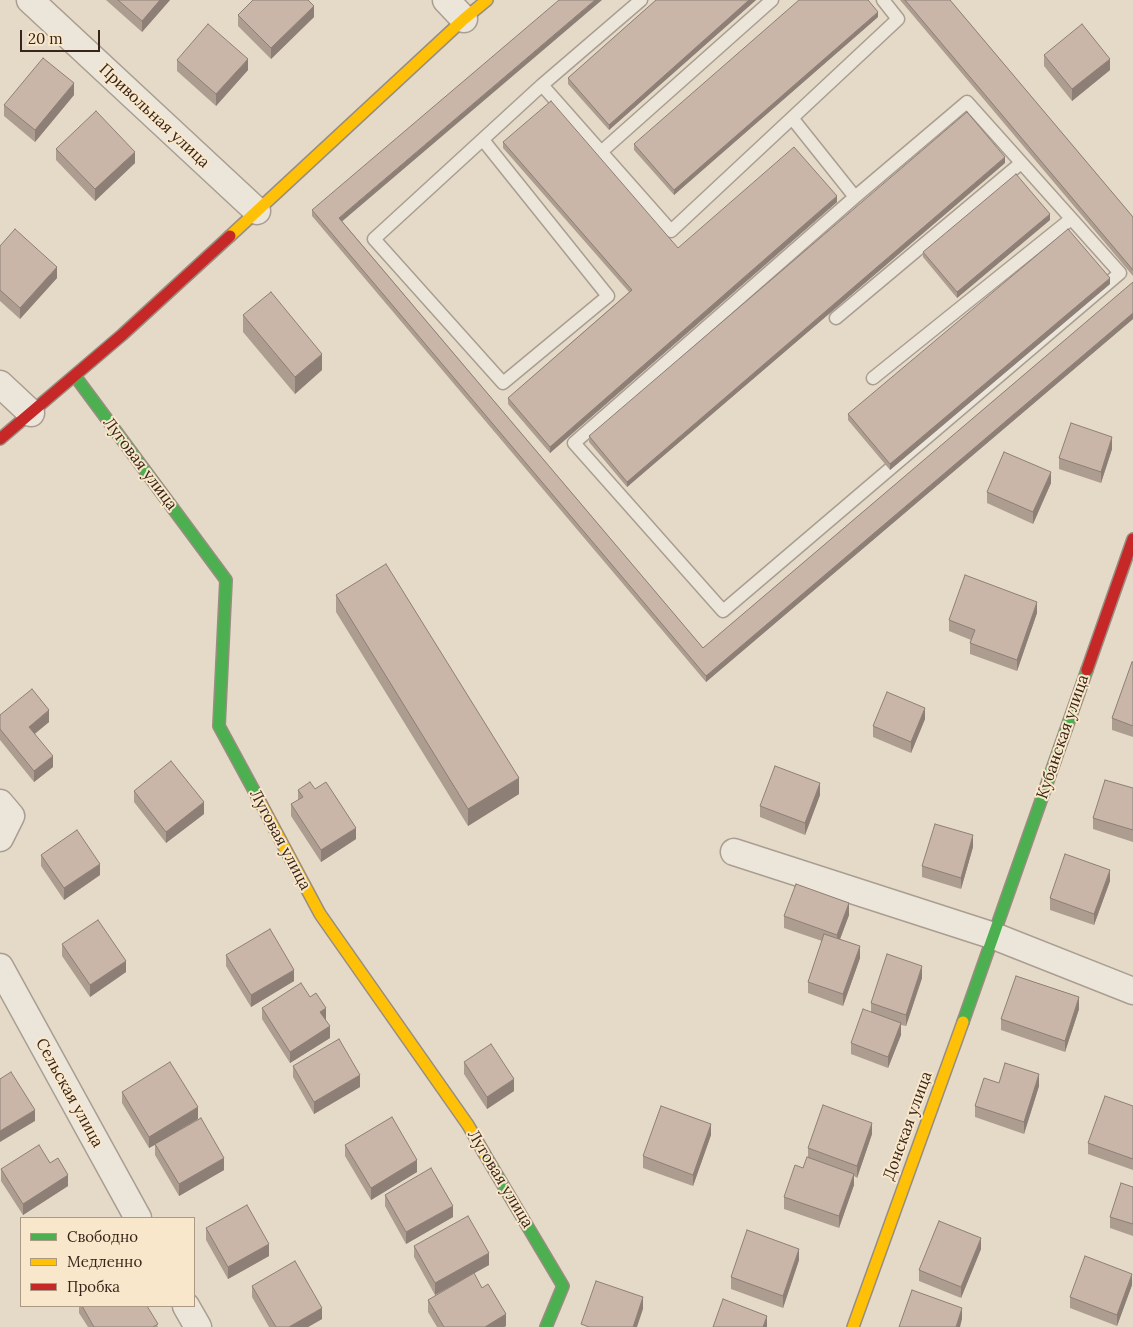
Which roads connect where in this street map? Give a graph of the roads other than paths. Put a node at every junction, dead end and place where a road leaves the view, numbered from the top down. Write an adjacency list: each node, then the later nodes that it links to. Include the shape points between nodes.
1 (30, 0): 14 (street, Привольная улица)
2 (446, 0): 7 (street)
3 (487, 0): 7 (street)
4 (641, 0): 8 (lane)
5 (772, 0): 11 (lane)
6 (883, 0): 9 (lane, via 898,19)
7 (464, 19): 14 (street)
8 (542, 85): 10 (lane, via 374,239 503,383 608,296); 11 (lane)
9 (792, 118): 11 (lane, via 671,232); 13 (lane)
10 (483, 140)
11 (601, 152)
12 (1021, 163): 13 (lane, via 966,102); 15 (lane); 16 (lane)
13 (855, 197): 15 (lane, via 574,443 723,611 1120,273)
14 (257, 211): 17 (street)
15 (1071, 219): 18 (lane)
16 (836, 318)
17 (75, 376): 20 (street); 32 (street, Луговая улица, via 226,580 219,726 320,914 468,1125 563,1286)
18 (873, 378)
19 (0, 384): 20 (street)
20 (31, 413): 21 (street)
21 (0, 439)
22 (1133, 539): 26 (street, Кубанская улица)
23 (0, 803): 24 (street, via 11,816)
24 (0, 838)
25 (734, 852): 26 (street)
26 (994, 936): 28 (street); 33 (street, Донская улица)
27 (0, 967): 29 (street, Сельская улица)
28 (1133, 991)
29 (137, 1217)
30 (187, 1307): 31 (street)
31 (198, 1327)
32 (546, 1327)
33 (852, 1327)

